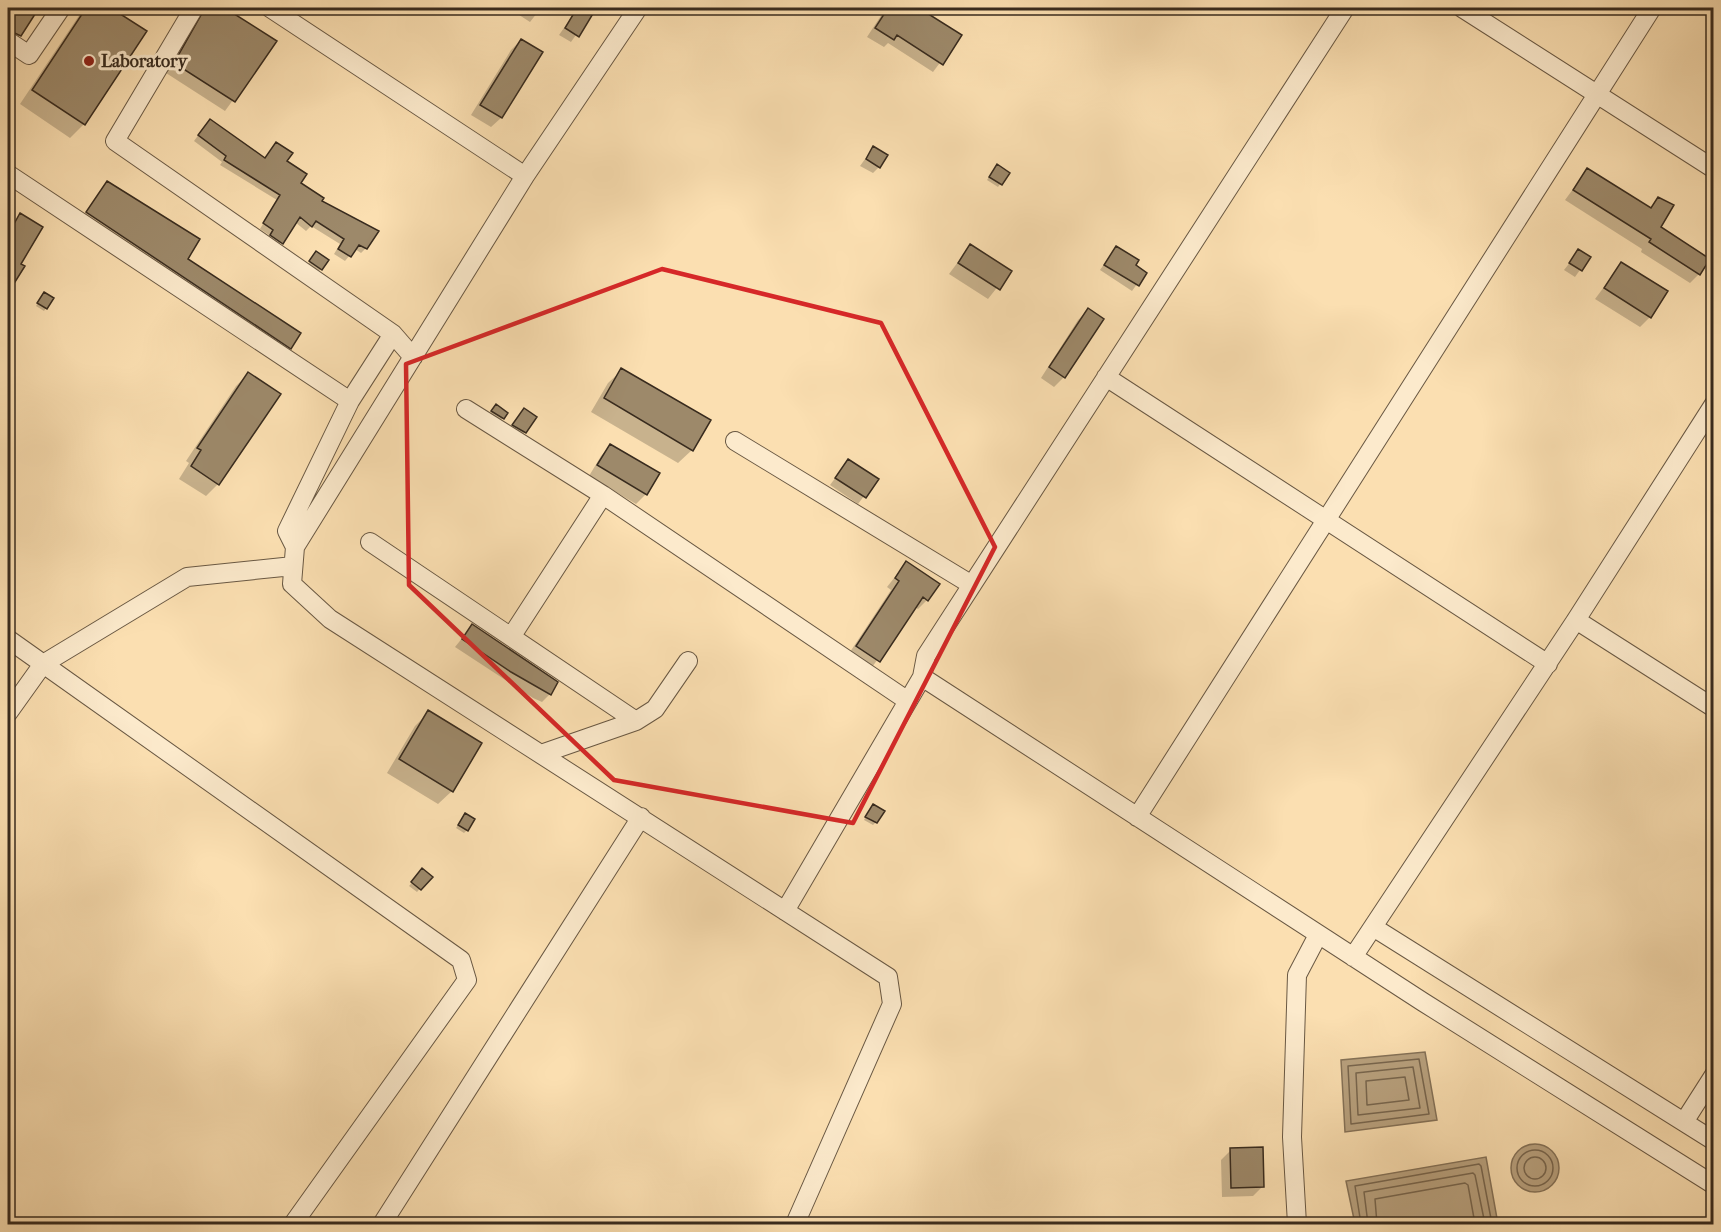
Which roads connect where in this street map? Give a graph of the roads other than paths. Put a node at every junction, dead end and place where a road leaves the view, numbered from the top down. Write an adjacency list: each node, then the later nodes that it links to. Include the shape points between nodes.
1 (61, 8): 8 (lane, via 29,55)
2 (194, 8): 13 (lane, via 115,141)
3 (270, 8): 12 (lane)
4 (638, 8): 12 (lane)
5 (1345, 8): 15 (lane)
6 (1462, 8): 9 (lane)
7 (1652, 8): 9 (lane)
8 (8, 41)
9 (1598, 95): 10 (lane); 21 (lane)
10 (1713, 169)
11 (8, 174): 16 (lane)
12 (525, 176): 14 (lane)
13 (393, 334): 14 (lane); 16 (lane)
14 (413, 357): 23 (lane)
15 (1106, 377): 21 (lane); 25 (lane)
16 (350, 400): 23 (lane, via 287,531)
17 (1713, 404): 26 (lane)
18 (466, 409): 20 (lane)
19 (735, 441): 25 (lane)
20 (603, 495): 27 (lane); 33 (lane)
21 (1327, 520): 31 (lane); 39 (lane)
22 (370, 542): 27 (lane)
23 (295, 548): 24 (lane)
24 (293, 566): 30 (lane, via 187,577); 37 (lane, via 292,584 330,619)
25 (972, 585): 32 (lane, via 926,656)
26 (1576, 620): 31 (lane); 34 (lane)
27 (511, 638): 36 (lane)
28 (8, 639): 30 (lane)
29 (688, 661): 36 (lane, via 655,709)
30 (43, 664): 35 (lane); 48 (lane, via 461,960 467,980)
31 (1548, 664): 41 (lane)
32 (922, 677): 33 (lane); 39 (lane)
33 (908, 701): 40 (lane)
34 (1713, 708)
35 (8, 713)
36 (636, 721): 37 (lane)
37 (541, 754): 38 (lane)
38 (641, 817): 40 (lane); 49 (lane)
39 (1137, 817): 42 (lane)
40 (785, 910): 50 (lane, via 888,978 892,1004)
41 (1374, 927): 43 (lane); 45 (lane)
42 (1318, 935): 43 (lane); 51 (lane, via 1297,975 1292,1137)
43 (1353, 957): 47 (lane)
44 (1713, 1075): 45 (lane)
45 (1684, 1122): 46 (lane)
46 (1713, 1140)
47 (1713, 1185)
48 (293, 1224)
49 (382, 1224)
50 (795, 1224)
51 (1297, 1224)

